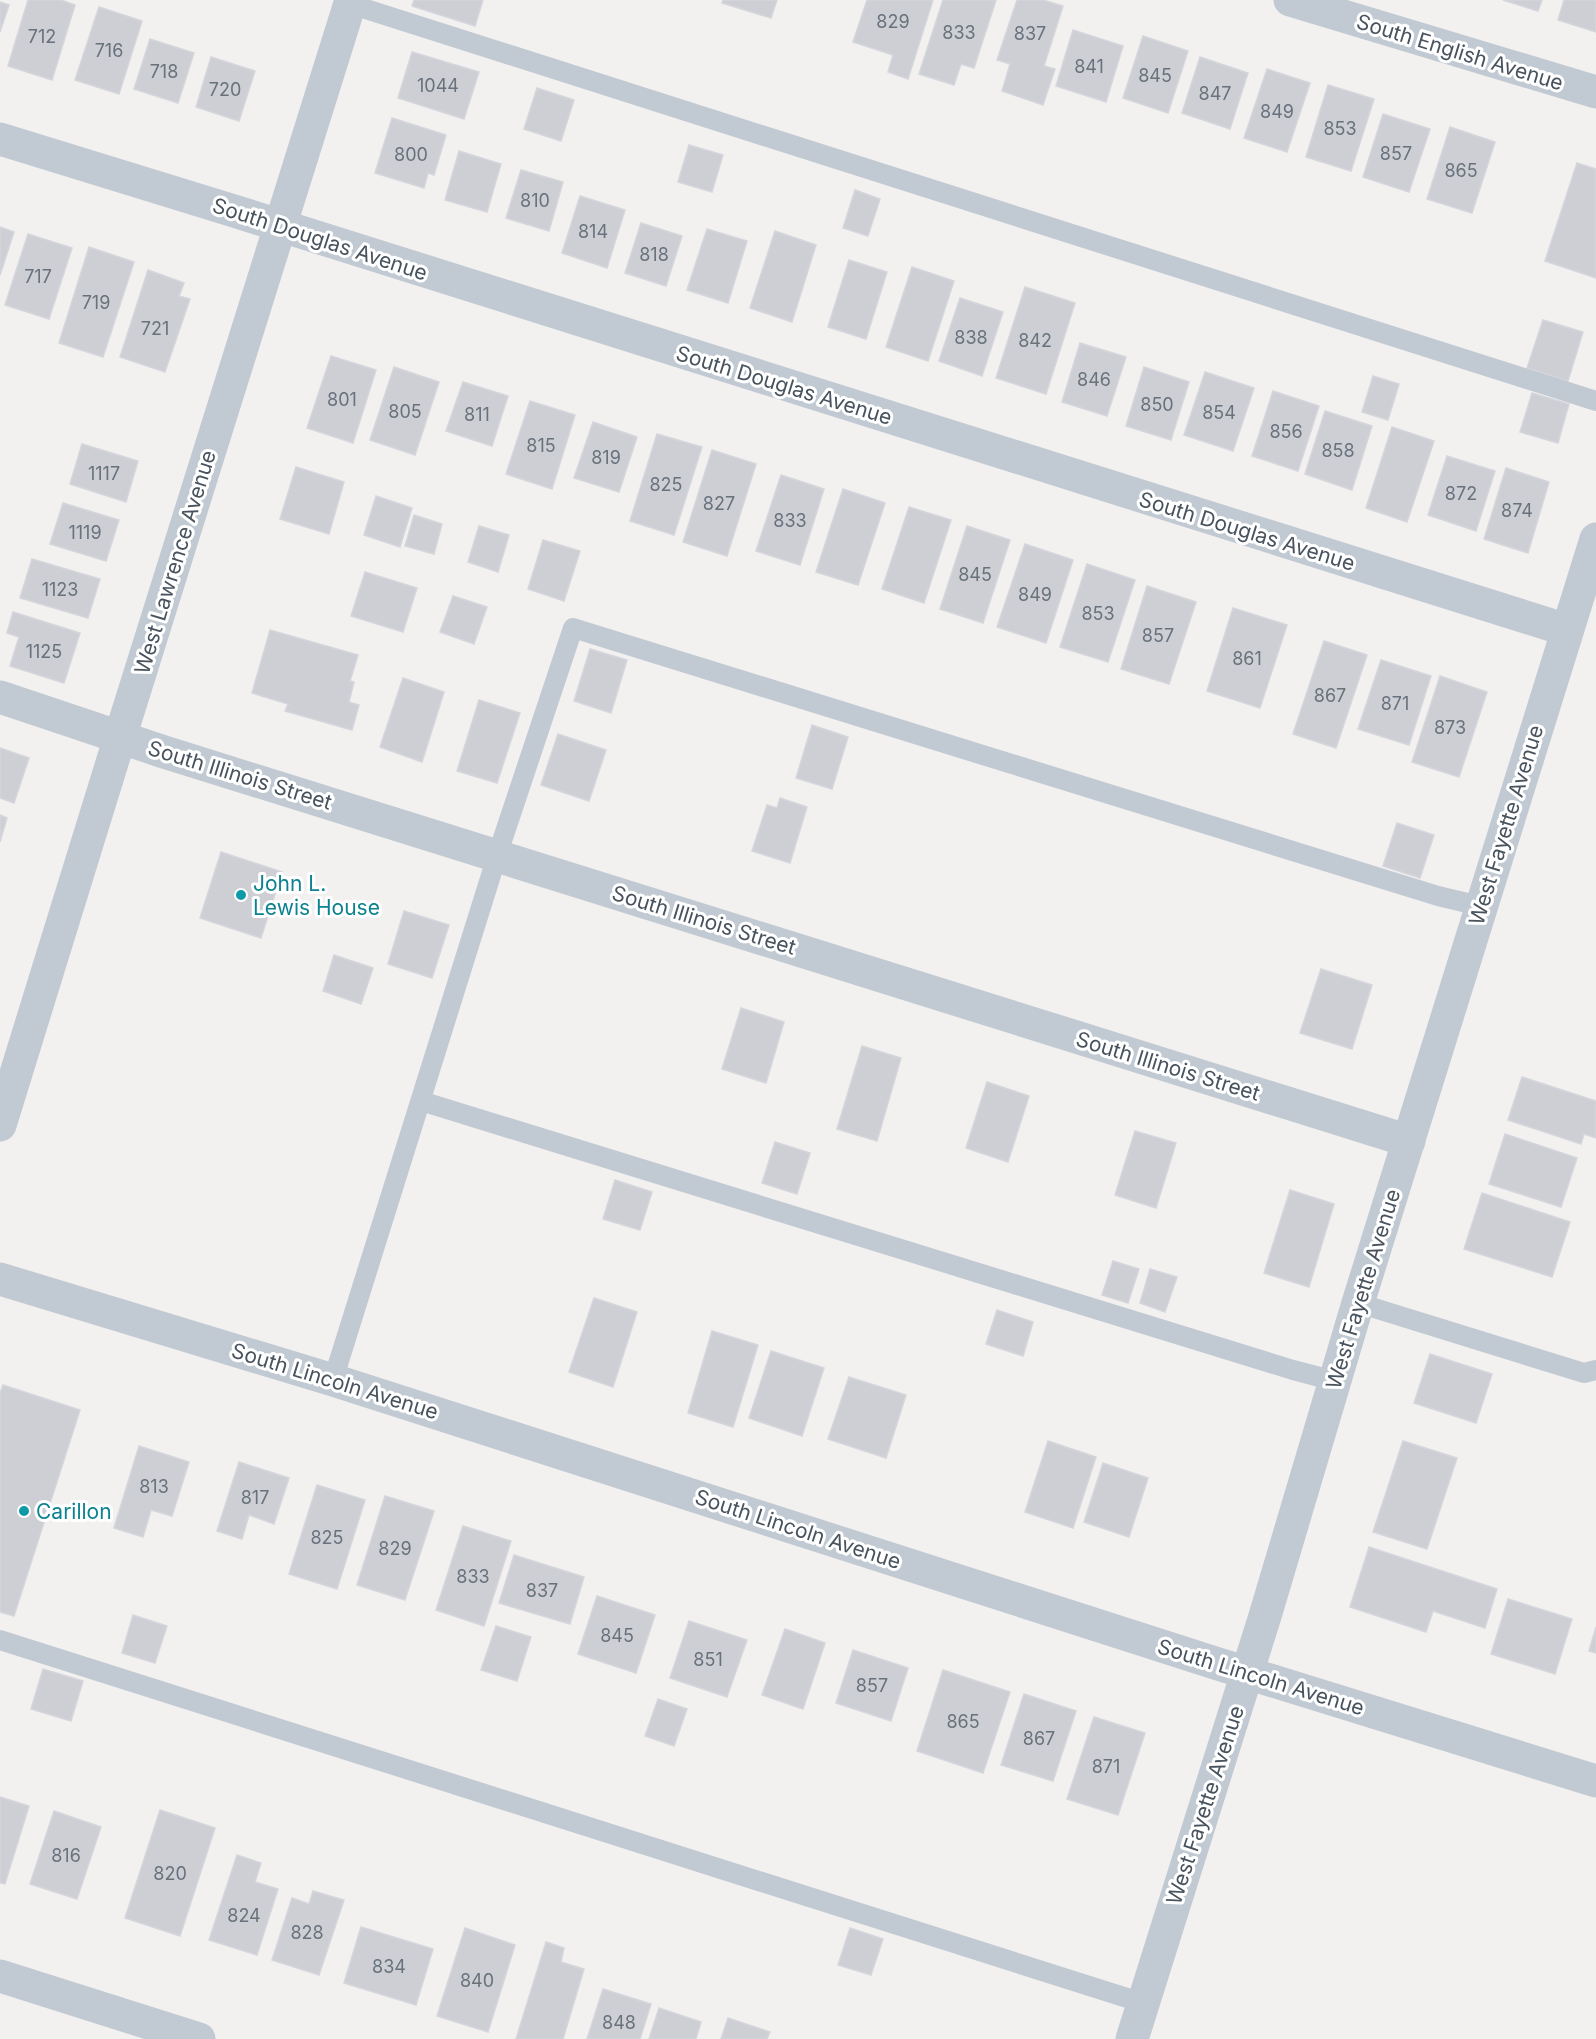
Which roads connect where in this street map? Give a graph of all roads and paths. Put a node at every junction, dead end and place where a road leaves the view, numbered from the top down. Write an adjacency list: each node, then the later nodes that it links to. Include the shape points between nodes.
1 (1290, 0): 3 (street, South English Avenue)
2 (351, 2): 5 (street, West Lawrence Avenue); 6 (lane)
3 (1596, 92)
4 (0, 139): 5 (street, South Douglas Avenue)
5 (281, 225): 8 (street, South Douglas Avenue); 10 (street, West Lawrence Avenue)
6 (1596, 401)
7 (1596, 540): 8 (street, West Fayette Avenue)
8 (1568, 630): 12 (street, West Fayette Avenue)
9 (0, 698): 10 (street, South Illinois Street)
10 (120, 737): 11 (street, South Illinois Street); 14 (street, West Lawrence Avenue)
11 (497, 856): 12 (lane, via 573,628); 13 (lane); 15 (street, South Illinois Street)
12 (1480, 906): 15 (street, West Fayette Avenue)
13 (421, 1101): 19 (lane); 20 (lane)
14 (0, 1125)
15 (1409, 1141): 17 (street, West Fayette Avenue)
16 (0, 1279): 19 (street, South Lincoln Avenue)
17 (1358, 1303): 18 (lane, via 1584,1373); 20 (street, West Fayette Avenue)
18 (1596, 1370)
19 (333, 1380): 22 (street, South Lincoln Avenue)
20 (1335, 1381): 22 (street, West Fayette Avenue)
21 (0, 1640): 25 (lane)
22 (1247, 1673): 23 (street, South Lincoln Avenue); 25 (street, West Fayette Avenue)
23 (1596, 1781)
24 (0, 1976): 26 (street)
25 (1143, 2003): 27 (street, West Fayette Avenue)
26 (199, 2039)
27 (1132, 2039)

